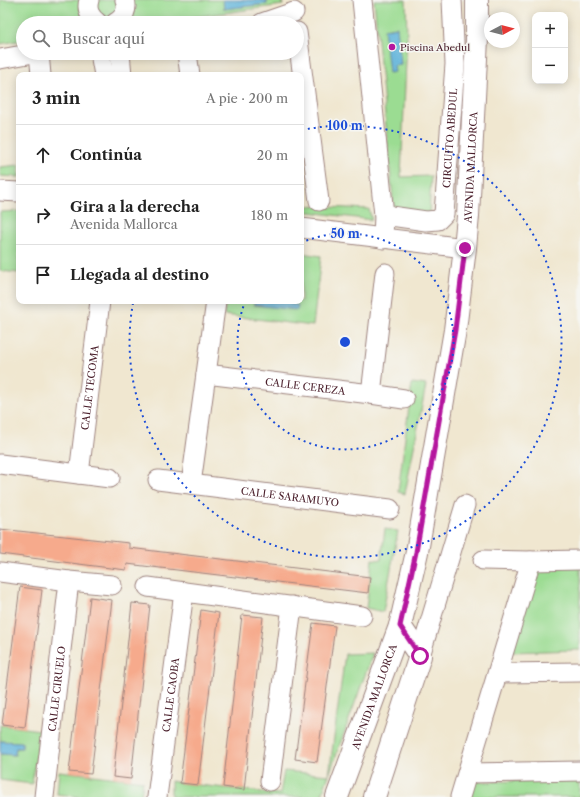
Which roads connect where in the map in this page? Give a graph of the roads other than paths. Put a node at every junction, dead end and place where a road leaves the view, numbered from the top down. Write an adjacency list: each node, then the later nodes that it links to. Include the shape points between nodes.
1 (88, 0): 7 (street)
2 (125, 0): 8 (street, via 126,11)
3 (362, 0): 26 (street)
4 (452, 0): 26 (street, CIRCUITO ABEDUL, via 455,64 444,214 438,220 426,221)
5 (477, 0): 29 (main road, AVENIDA MALLORCA)
6 (294, 12): 9 (street)
7 (91, 16)
8 (124, 16)
9 (282, 16)
10 (16, 56): 11 (street)
11 (0, 59)
12 (40, 60): 17 (street)
13 (101, 60): 18 (street)
14 (121, 60): 19 (street)
15 (188, 60): 20 (street)
16 (301, 60): 21 (street)
17 (42, 72)
18 (103, 72)
19 (122, 72)
20 (190, 72)
21 (302, 72)
22 (304, 86): 25 (street)
23 (0, 190): 24 (street)
24 (16, 192)
25 (319, 201)
26 (384, 215): 28 (street)
27 (304, 228): 28 (street)
28 (383, 239): 29 (street)
29 (465, 248): 53 (main road, AVENIDA MALLORCA, via 452,345 416,552)
30 (385, 273): 34 (street)
31 (100, 304): 37 (street, CALLE TECOMA)
32 (216, 304): 33 (street)
33 (206, 374): 34 (street, CALLE CEREZA); 40 (street)
34 (371, 394): 35 (street, CALLE CEREZA)
35 (404, 399)
36 (0, 464): 37 (street)
37 (79, 474): 38 (street)
38 (110, 478)
39 (158, 480): 40 (street, CALLE SARAMUYO)
40 (191, 484): 42 (street, CALLE SARAMUYO)
41 (465, 505): 54 (street)
42 (390, 509)
43 (483, 560): 45 (street)
44 (580, 560): 45 (street)
45 (531, 561): 56 (street)
46 (0, 572): 47 (street)
47 (69, 581): 48 (street); 60 (street, CALLE CIRUELO)
48 (112, 585)
49 (148, 587): 50 (street)
50 (184, 592): 51 (street); 61 (street, CALLE CAOBA)
51 (292, 606): 52 (street); 59 (street)
52 (362, 616)
53 (400, 626): 54 (main road); 62 (main road, AVENIDA MALLORCA)
54 (420, 656): 63 (main road)
55 (580, 672): 56 (street)
56 (498, 673): 58 (street)
57 (580, 770): 58 (street)
58 (468, 772): 64 (street)
59 (270, 781)
60 (44, 797)
61 (157, 797)
62 (337, 797)
63 (374, 797)
64 (460, 797)

